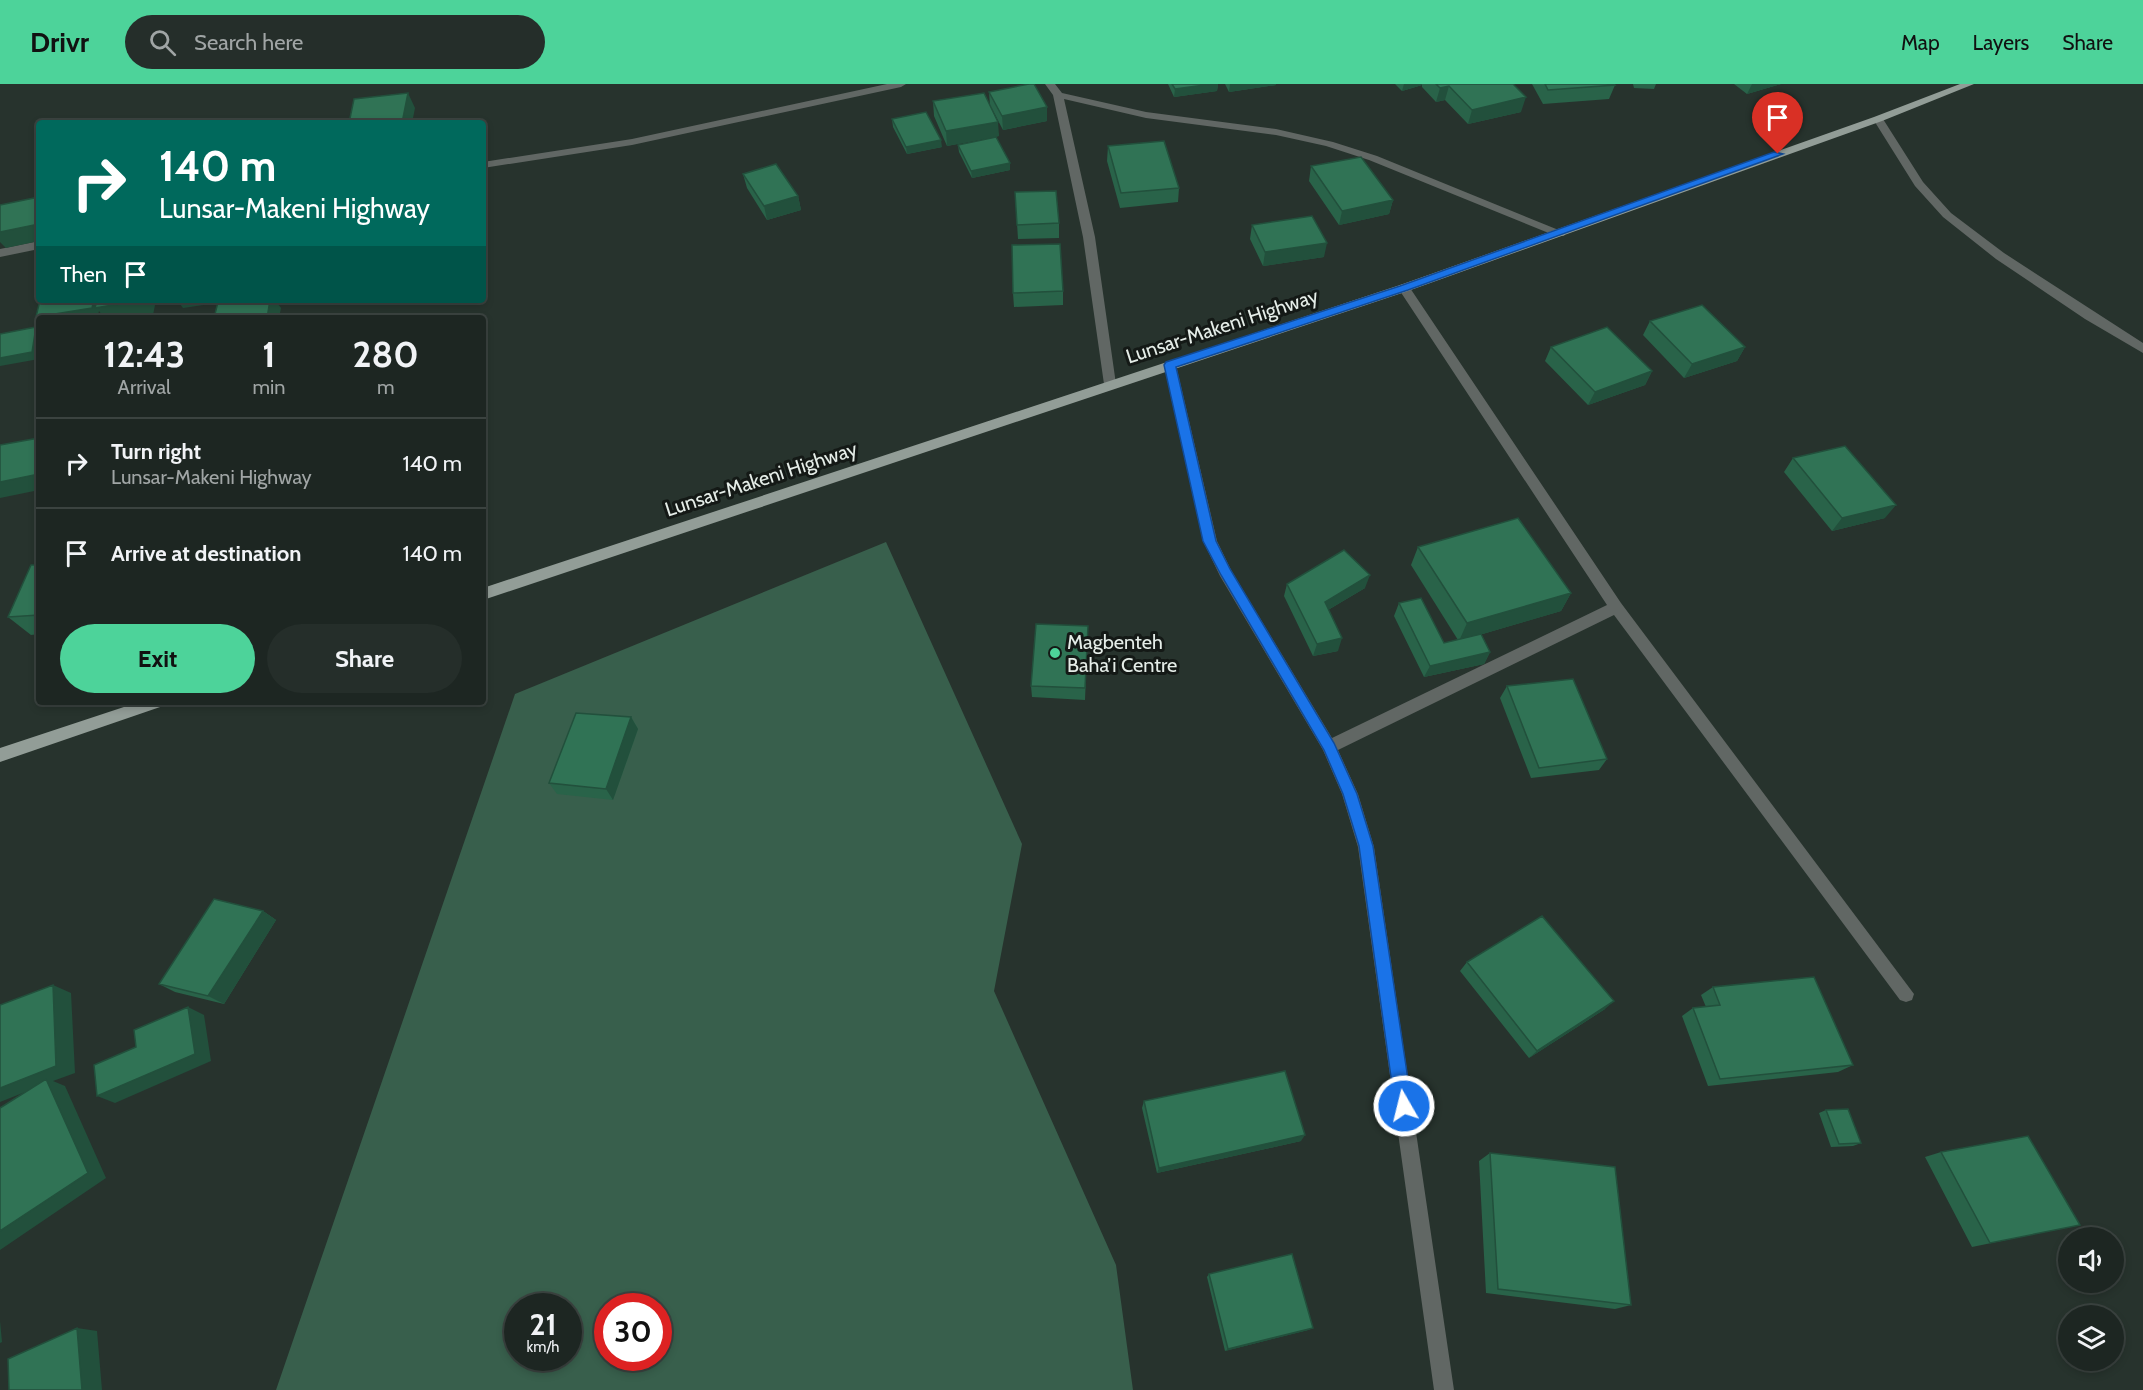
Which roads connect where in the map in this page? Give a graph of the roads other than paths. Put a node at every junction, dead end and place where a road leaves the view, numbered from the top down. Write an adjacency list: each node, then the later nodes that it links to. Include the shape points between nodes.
1 (901, 84): 6 (street, via 632,142)
2 (1050, 84): 4 (street)
3 (1969, 84): 5 (main road, Lunsar-Makeni Highway)
4 (1058, 95): 7 (street, via 1146,116 1276,132 1329,144); 13 (street, via 1089,237)
5 (1878, 119): 7 (main road, Lunsar-Makeni Highway); 11 (street, via 1920,184 1947,215 2010,263)
6 (486, 165)
7 (1560, 233): 10 (main road, Lunsar-Makeni Highway)
8 (36, 246): 9 (street)
9 (0, 253)
10 (1404, 288): 12 (main road, Lunsar-Makeni Highway); 15 (street)
11 (2143, 349)
12 (1170, 365): 13 (main road, Lunsar-Makeni Highway); 17 (street, via 1210,541)
13 (1110, 384): 14 (main road, Lunsar-Makeni Highway)
14 (486, 593)
15 (1616, 607): 17 (street); 19 (street)
16 (149, 705): 18 (main road)
17 (1329, 747): 20 (street, via 1350,794 1366,846)
18 (0, 755)
19 (1905, 994)
20 (1444, 1390)

